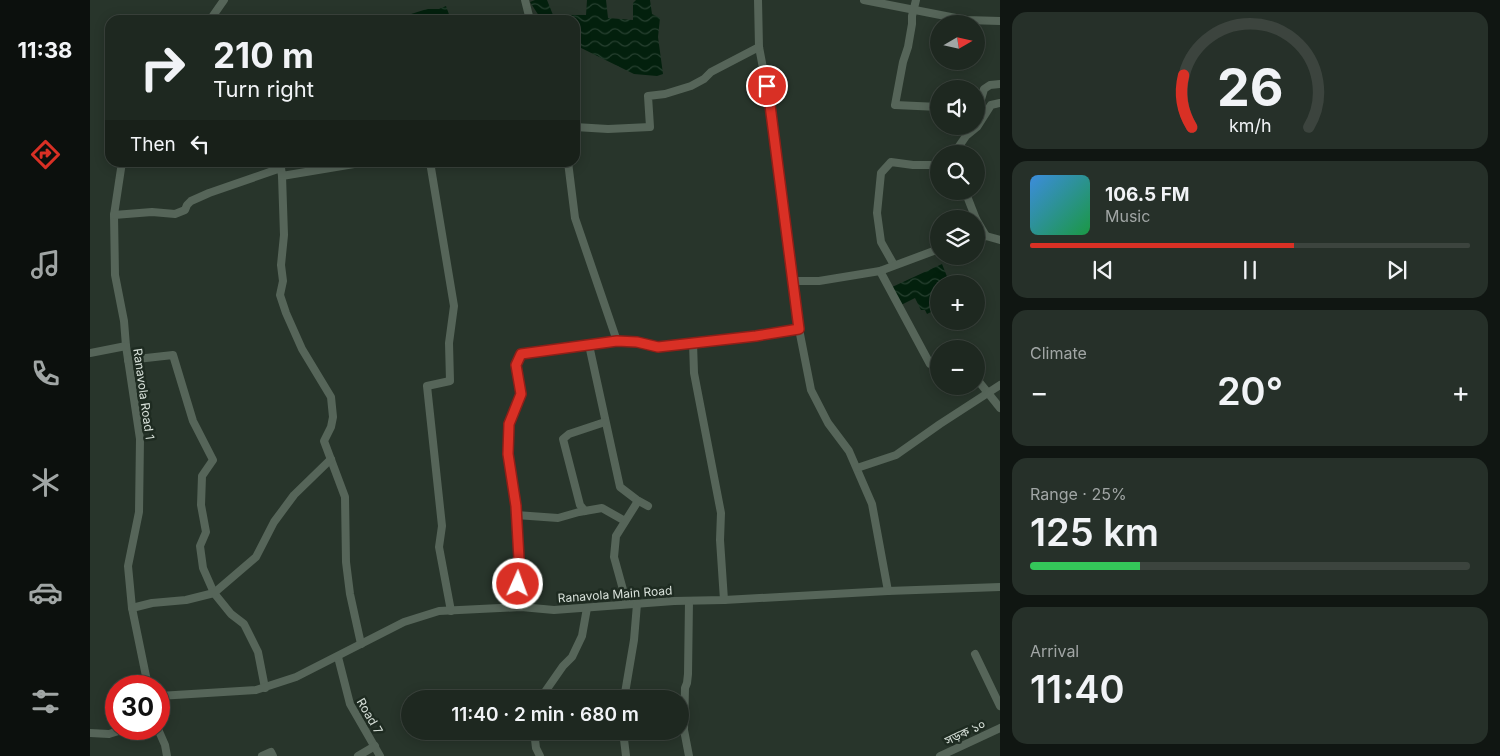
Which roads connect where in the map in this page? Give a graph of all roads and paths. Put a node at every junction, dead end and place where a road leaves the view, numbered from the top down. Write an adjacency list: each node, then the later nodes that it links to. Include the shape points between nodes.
1 (224, 0): 7 (street)
2 (525, 0): 8 (street)
3 (758, 0): 10 (street)
4 (864, 0): 6 (street)
5 (916, 0): 6 (street)
6 (915, 9): 9 (street, via 966,20); 14 (street, via 895,105)
7 (214, 15)
8 (529, 15)
9 (1000, 21)
10 (759, 48): 15 (street, via 710,72 691,86 648,96 650,127); 29 (street, via 770,105)
11 (1000, 84): 12 (street)
12 (985, 88)
13 (1000, 103): 16 (street, via 991,105)
14 (930, 107)
15 (580, 127)
16 (960, 145)
17 (930, 165): 27 (street, via 891,162 881,173 877,213 881,242)
18 (121, 167): 23 (street, Ranavola Road 1)
19 (336, 167): 22 (street)
20 (431, 167): 60 (street, via 454,306 449,343 450,381 427,386 442,526 439,547)
21 (569, 167): 31 (street, via 575,218)
22 (282, 176): 23 (street, via 281,168 208,193 175,214); 43 (street, via 284,235 281,265 284,281 280,295 302,349 331,397 333,417 324,440)
23 (114, 215): 34 (street, Ranavola Road 1, via 115,275)
24 (986, 236): 25 (street)
25 (1000, 240)
26 (930, 252): 27 (street)
27 (894, 265): 28 (street)
28 (880, 271): 29 (street, via 819,281); 37 (street)
29 (792, 281): 30 (street)
30 (799, 329): 32 (street); 44 (street, via 811,390)
31 (617, 341): 32 (street, via 658,347); 33 (street)
32 (693, 343): 53 (street, via 694,373 721,513)
33 (589, 345): 42 (street); 48 (street, via 521,354 516,365 521,394 509,424)
34 (126, 346): 35 (street); 36 (street, Ranavola Road 1)
35 (90, 353)
36 (128, 360): 52 (street, via 173,356 193,421 213,460 202,476 201,505 206,532 200,546 203,568); 58 (street, Ranavola Road 1, via 140,439 139,512 128,566)
37 (930, 364)
38 (1000, 385): 40 (street)
39 (985, 390): 40 (street)
40 (987, 393): 41 (street); 44 (street, via 896,455)
41 (1000, 408)
42 (605, 422): 45 (street, via 620,486); 47 (street, via 563,439 580,505)
43 (331, 459): 52 (street, via 294,495 274,522 256,557); 61 (street, via 346,497 346,562)
44 (857, 468): 51 (street, via 872,504)
45 (638, 501): 46 (street); 49 (street)
46 (648, 506)
47 (585, 511): 48 (street, via 558,518); 49 (street, via 602,508)
48 (516, 515): 57 (street)
49 (625, 521): 55 (street, via 616,536 614,557)
50 (1000, 587): 51 (street, Ranavola Main Road)
51 (888, 591): 53 (street, Ranavola Main Road)
52 (214, 593): 58 (street); 65 (street, via 244,624 258,652)
53 (724, 600): 54 (street, Ranavola Main Road)
54 (689, 601): 56 (street, Ranavola Main Road); 84 (street, via 684,730)
55 (627, 604): 56 (street, Ranavola Main Road); 59 (street, Ranavola Main Road)
56 (637, 604): 67 (street)
57 (521, 607): 59 (street, Ranavola Main Road); 60 (street, Ranavola Main Road)
58 (132, 608): 64 (street, Ranavola Road 1)
59 (586, 608): 66 (street, via 582,636 572,657)
60 (451, 611): 61 (street, Ranavola Main Road, via 439,611 404,622)
61 (361, 644): 63 (street, Ranavola Main Road)
62 (975, 654): 69 (street)
63 (338, 657): 65 (street, Ranavola Main Road); 76 (street, Road 7, via 347,698)
64 (146, 675)
65 (265, 688): 68 (street, Ranavola Main Road)
66 (546, 690)
67 (626, 690)
68 (170, 695)
69 (1000, 706)
70 (1000, 728): 85 (street, সড়ক ১০)
71 (90, 733): 72 (street)
72 (105, 734)
73 (163, 740): 78 (street)
74 (535, 740): 82 (street)
75 (624, 740): 83 (street)
76 (375, 746): 80 (street); 81 (street, Road 7)
77 (272, 754): 79 (street)
78 (167, 756)
79 (262, 756)
80 (358, 756)
81 (380, 756)
82 (540, 756)
83 (626, 756)
84 (688, 756)
85 (940, 756)

